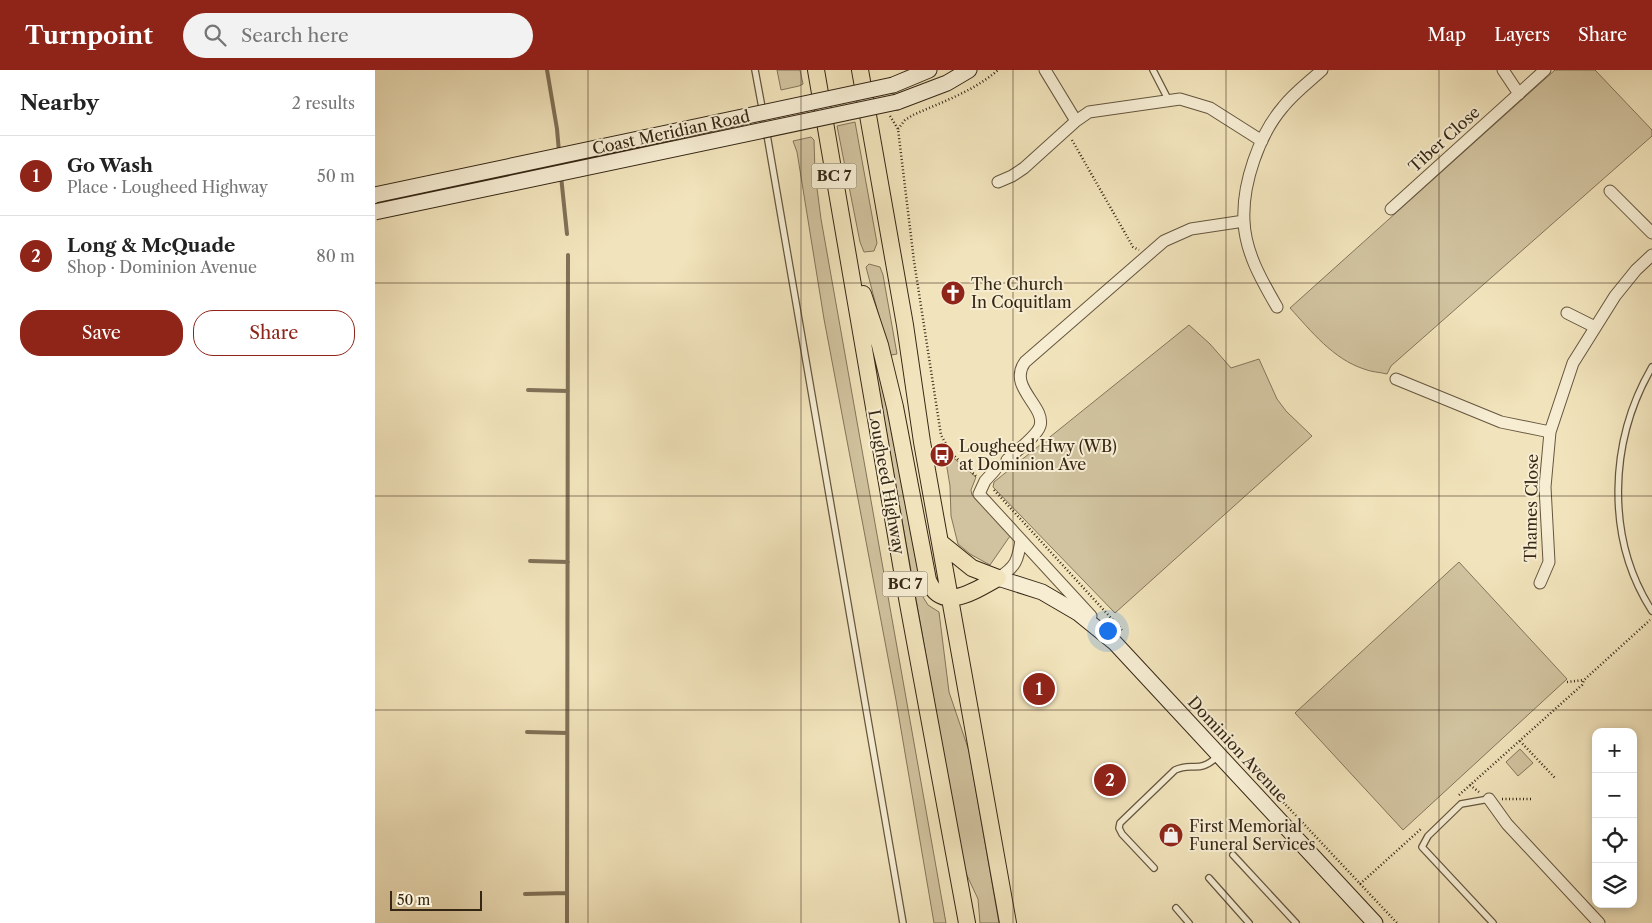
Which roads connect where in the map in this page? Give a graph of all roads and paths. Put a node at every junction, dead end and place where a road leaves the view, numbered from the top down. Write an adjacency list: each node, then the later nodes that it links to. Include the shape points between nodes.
1 (755, 70): 59 (lane)
2 (816, 70): 26 (main road, Lougheed Highway / BC 7)
3 (860, 70): 39 (main road, BC 7)
4 (929, 70): 21 (main road, Coast Meridian Road, bridge, via 893,85)
5 (969, 70): 14 (main road, Coast Meridian Road)
6 (998, 70): 16 (path, via 969,90 913,115)
7 (1045, 70): 15 (street)
8 (1153, 70): 13 (lane)
9 (1322, 70): 18 (street, via 1283,107)
10 (1503, 70): 12 (street)
11 (1545, 70): 12 (street, Tiber Close)
12 (1519, 94): 22 (street, Tiber Close)
13 (1169, 101): 15 (street, via 1089,112); 18 (street, via 1181,99 1210,108)
14 (892, 106): 16 (path); 23 (main road, Coast Meridian Road, bridge)
15 (1076, 121): 17 (street)
16 (898, 129): 37 (path, via 941,435 951,454)
17 (1066, 130): 19 (street, via 1024,168); 27 (path, via 1133,246)
18 (1262, 141): 24 (street, via 1248,177)
19 (998, 182)
20 (1609, 192): 25 (street)
21 (375, 195)
22 (1391, 210)
23 (375, 212)
24 (1244, 221): 27 (street, via 1191,229 1164,241); 29 (street, via 1257,271)
25 (1652, 234)
26 (846, 244): 42 (main road, via 880,346 928,580 937,595); 60 (main road, Lougheed Highway / BC 7)
27 (1148, 254): 35 (street, via 1022,366 1021,383 1039,415 1040,426)
28 (1652, 255): 31 (street, Thames Close, via 1615,296)
29 (1277, 307)
30 (1567, 313): 31 (street)
31 (1595, 327): 34 (street, Thames Close, via 1573,364)
32 (1652, 367): 43 (lane, via 1626,430 1618,476 1618,500 1625,552)
33 (1396, 379): 34 (street, via 1501,422)
34 (1550, 432): 41 (street, Thames Close, via 1545,487 1549,562)
35 (1007, 460)
36 (995, 470): 37 (street)
37 (985, 482): 38 (street, Dominion Avenue, via 979,494)
38 (1021, 540): 40 (street, via 1015,564); 44 (street, Dominion Avenue)
39 (941, 543): 40 (main road, via 972,568); 42 (main road, BC 7)
40 (998, 578): 42 (main road, via 972,592); 44 (main road, Dominion Avenue, via 1042,592 1078,613)
41 (1539, 583)
42 (950, 598): 61 (main road, BC 7)
43 (1652, 612): 45 (path, via 1652,619)
44 (1115, 643): 48 (main road, Dominion Avenue)
45 (1583, 680): 46 (path); 47 (path, via 1582,685)
46 (1567, 682)
47 (1520, 741): 49 (path); 50 (path)
48 (1219, 755): 55 (lane, via 1204,766 1175,770 1120,823 1122,834); 65 (main road, Dominion Avenue)
49 (1556, 778)
50 (1455, 799)
51 (1489, 799): 52 (path); 66 (lane, via 1461,804 1422,846); 67 (street, via 1507,824)
52 (1533, 799)
53 (1426, 824): 57 (path)
54 (1233, 855): 64 (lane)
55 (1154, 868)
56 (1209, 878): 63 (lane)
57 (1360, 884)
58 (1176, 908): 62 (lane)
59 (903, 923)
60 (967, 923)
61 (1008, 923)
62 (1189, 923)
63 (1249, 923)
64 (1296, 923)
65 (1375, 923)
66 (1493, 923)
67 (1599, 923)

